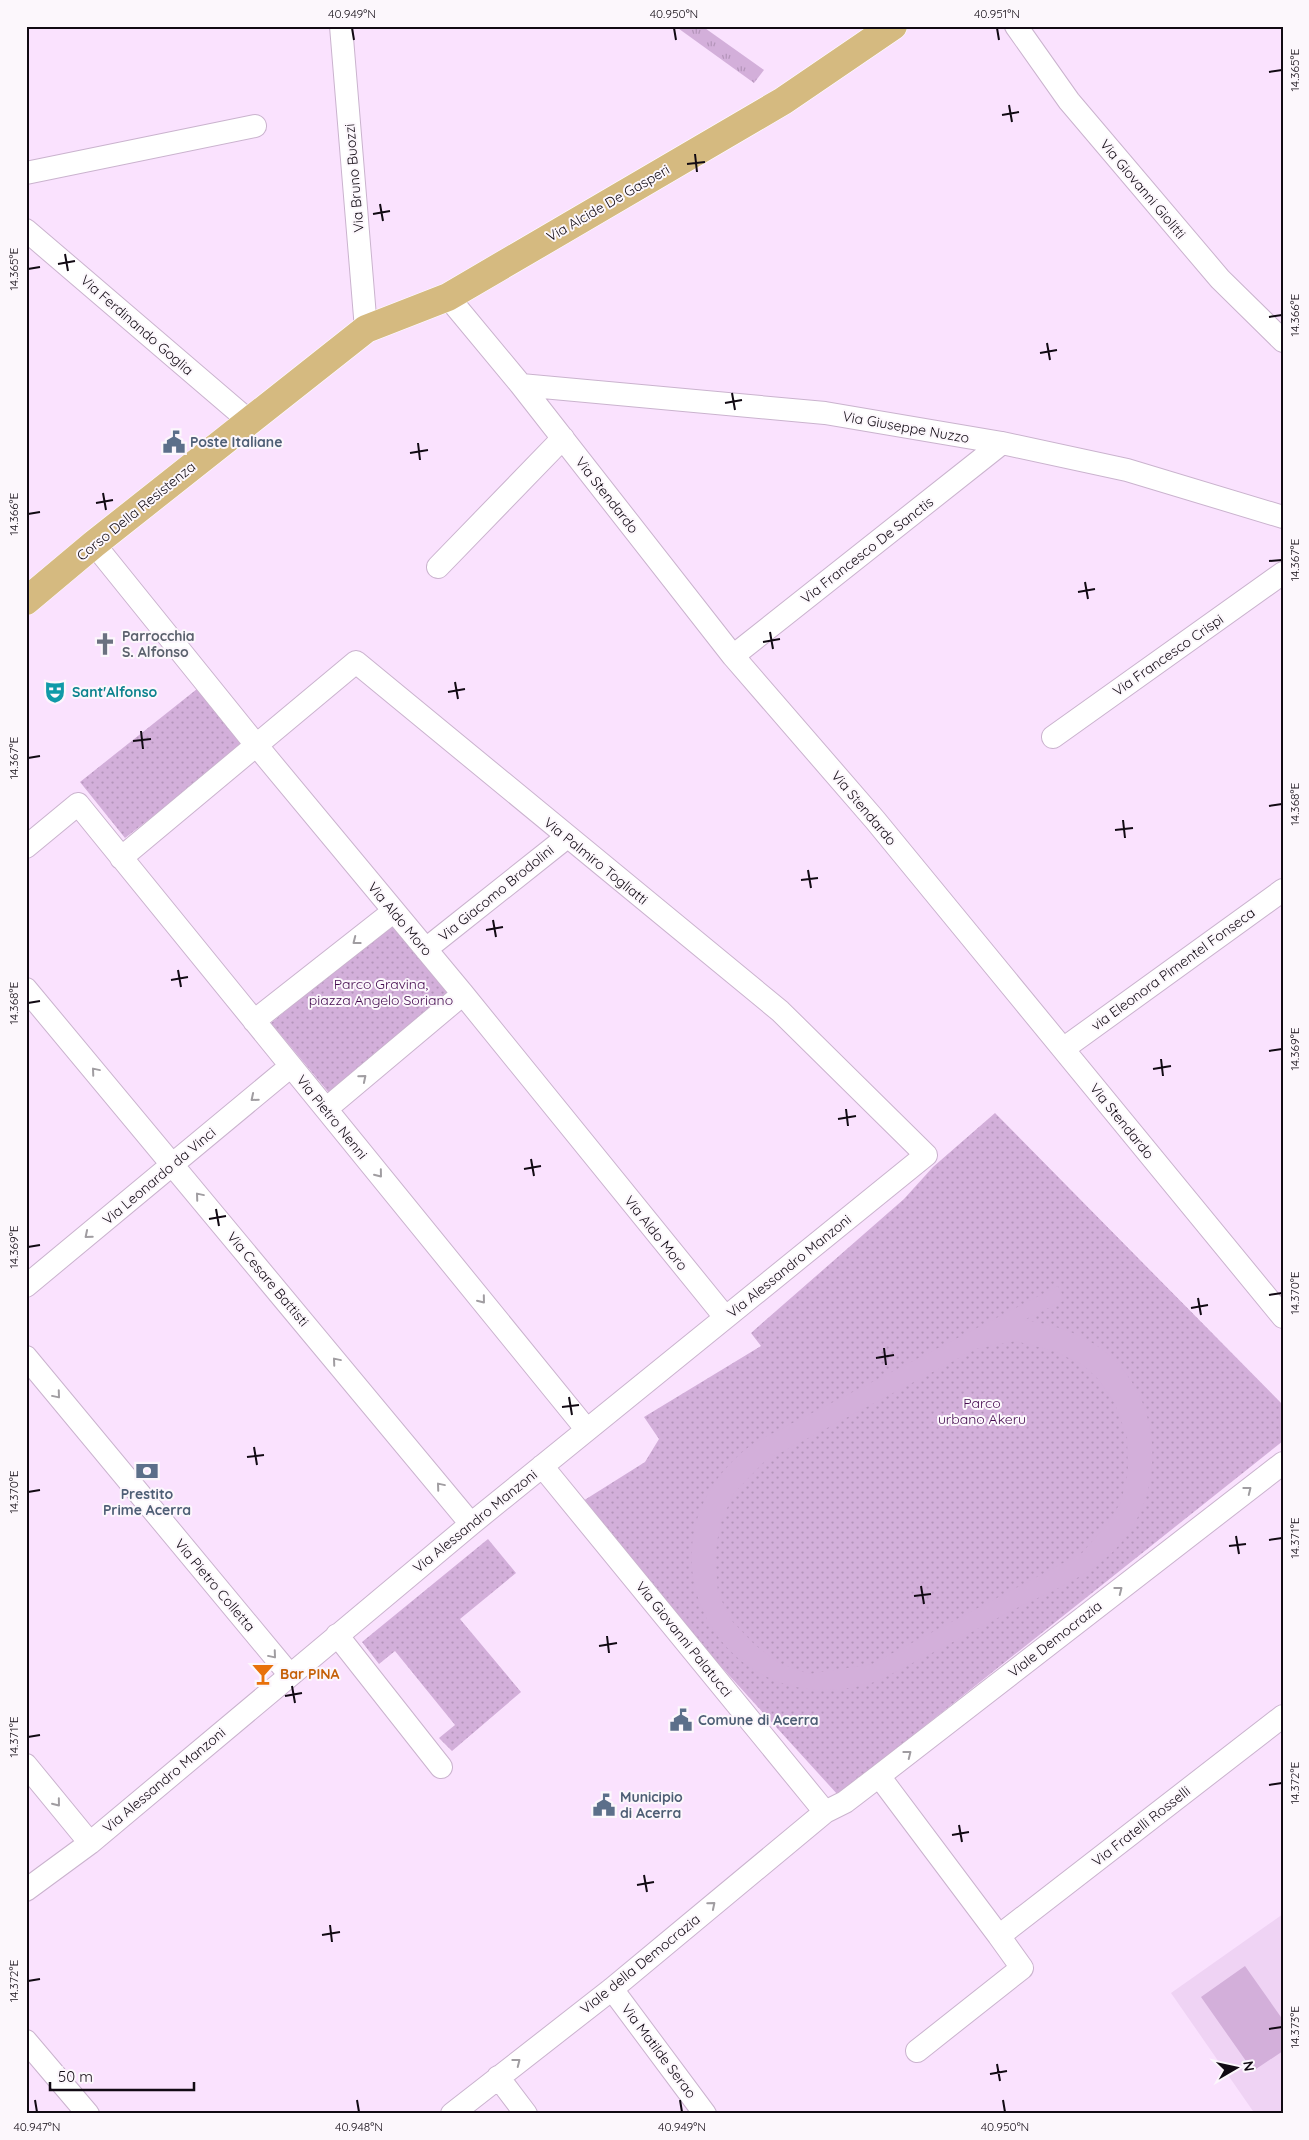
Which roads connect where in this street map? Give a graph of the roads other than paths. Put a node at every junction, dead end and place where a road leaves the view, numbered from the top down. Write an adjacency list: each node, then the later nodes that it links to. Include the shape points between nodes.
1 (341, 26): 8 (street, Via Bruno Buozzi)
2 (893, 26): 7 (main road, Via Alcide De Gasperi, via 784,101)
3 (1016, 26): 9 (street, Via Giovanni Giolitti, via 1081,116 1220,280)
4 (254, 126): 5 (street)
5 (26, 173)
6 (26, 230): 11 (street, Via Ferdinando Goglia)
7 (448, 297): 8 (main road, Corso Della Resistenza); 10 (street, Via Stendardo)
8 (366, 330): 11 (main road, Corso Della Resistenza)
9 (1283, 342)
10 (521, 385): 12 (street, Via Stendardo); 13 (street, Via Giuseppe Nuzzo, via 825,413)
11 (249, 421): 15 (main road, Corso Della Resistenza)
12 (563, 438): 16 (street); 19 (street, Via Stendardo)
13 (1002, 443): 14 (street, Via Giuseppe Nuzzo, via 1127,470); 19 (street, Via Francesco De Sanctis)
14 (1283, 517)
15 (94, 544): 18 (main road, Corso Della Resistenza); 21 (street, Via Aldo Moro)
16 (438, 567)
17 (1283, 573): 20 (street, Via Francesco Crispi)
18 (27, 599)
19 (733, 656): 31 (street, Via Stendardo, via 875,820)
20 (1053, 737)
21 (256, 746): 22 (street, Via Palmiro Togliatti, via 356,662); 24 (street); 26 (street, Via Aldo Moro)
22 (567, 837): 27 (street, Via Giacomo Brodolini); 34 (street, Via Palmiro Togliatti, via 780,1011)
23 (26, 846): 24 (street, Via Pietro Nenni, via 78,804)
24 (121, 858): 30 (street, Via Pietro Nenni)
25 (1283, 890): 31 (street, via Eleonora Pimentel Fonseca)
26 (394, 911): 27 (street, Via Aldo Moro); 30 (street, one-way to 30)
27 (426, 950): 29 (street, Via Aldo Moro)
28 (26, 989): 35 (street, Via Cesare Battisti, one-way to 28)
29 (463, 994): 33 (street, one-way to 29); 37 (street, Via Aldo Moro)
30 (254, 1021): 32 (street, Via Pietro Nenni)
31 (1063, 1049): 38 (street, Via Stendardo)
32 (291, 1066): 33 (street, Via Pietro Nenni); 35 (street, Via Leonardo da Vinci, one-way to 35)
33 (326, 1109): 40 (street, Via Pietro Nenni, one-way to 40)
34 (926, 1155): 37 (street, Via Alessandro Manzoni)
35 (172, 1164): 36 (street, Via Leonardo da Vinci, one-way to 36); 43 (street, Via Cesare Battisti, one-way to 35)
36 (26, 1286)
37 (725, 1317): 40 (street, Via Alessandro Manzoni)
38 (1283, 1317)
39 (26, 1357): 45 (street, Via Pietro Colletta, one-way to 45)
40 (587, 1430): 42 (street, Via Alessandro Manzoni)
41 (1283, 1462): 49 (street, Viale Democrazia, one-way to 41)
42 (542, 1466): 43 (street, Via Alessandro Manzoni); 50 (street, Via Giovanni Palatucci)
43 (471, 1524): 44 (street, Via Alessandro Manzoni)
44 (337, 1635): 45 (street, Via Alessandro Manzoni); 48 (street)
45 (289, 1674): 51 (street, Via Alessandro Manzoni)
46 (1283, 1716): 53 (street, Via Fratelli Rosselli)
47 (26, 1765): 51 (street, one-way to 51)
48 (441, 1767)
49 (879, 1776): 50 (street, Viale Democrazia, via 845,1802); 53 (street)
50 (825, 1812): 54 (street, Viale della Democrazia, one-way to 50)
51 (90, 1843): 52 (street, Via Alessandro Manzoni)
52 (26, 1890)
53 (999, 1936): 56 (street, via 1022,1968)
54 (612, 1989): 57 (street, Viale della Democrazia, one-way to 54); 61 (street, Via Matilde Serao)
55 (26, 2041): 58 (street)
56 (917, 2050)
57 (498, 2077): 59 (street, Viale della Democrazia); 60 (street)
58 (88, 2114)
59 (452, 2114)
60 (526, 2114)
61 (705, 2114)

